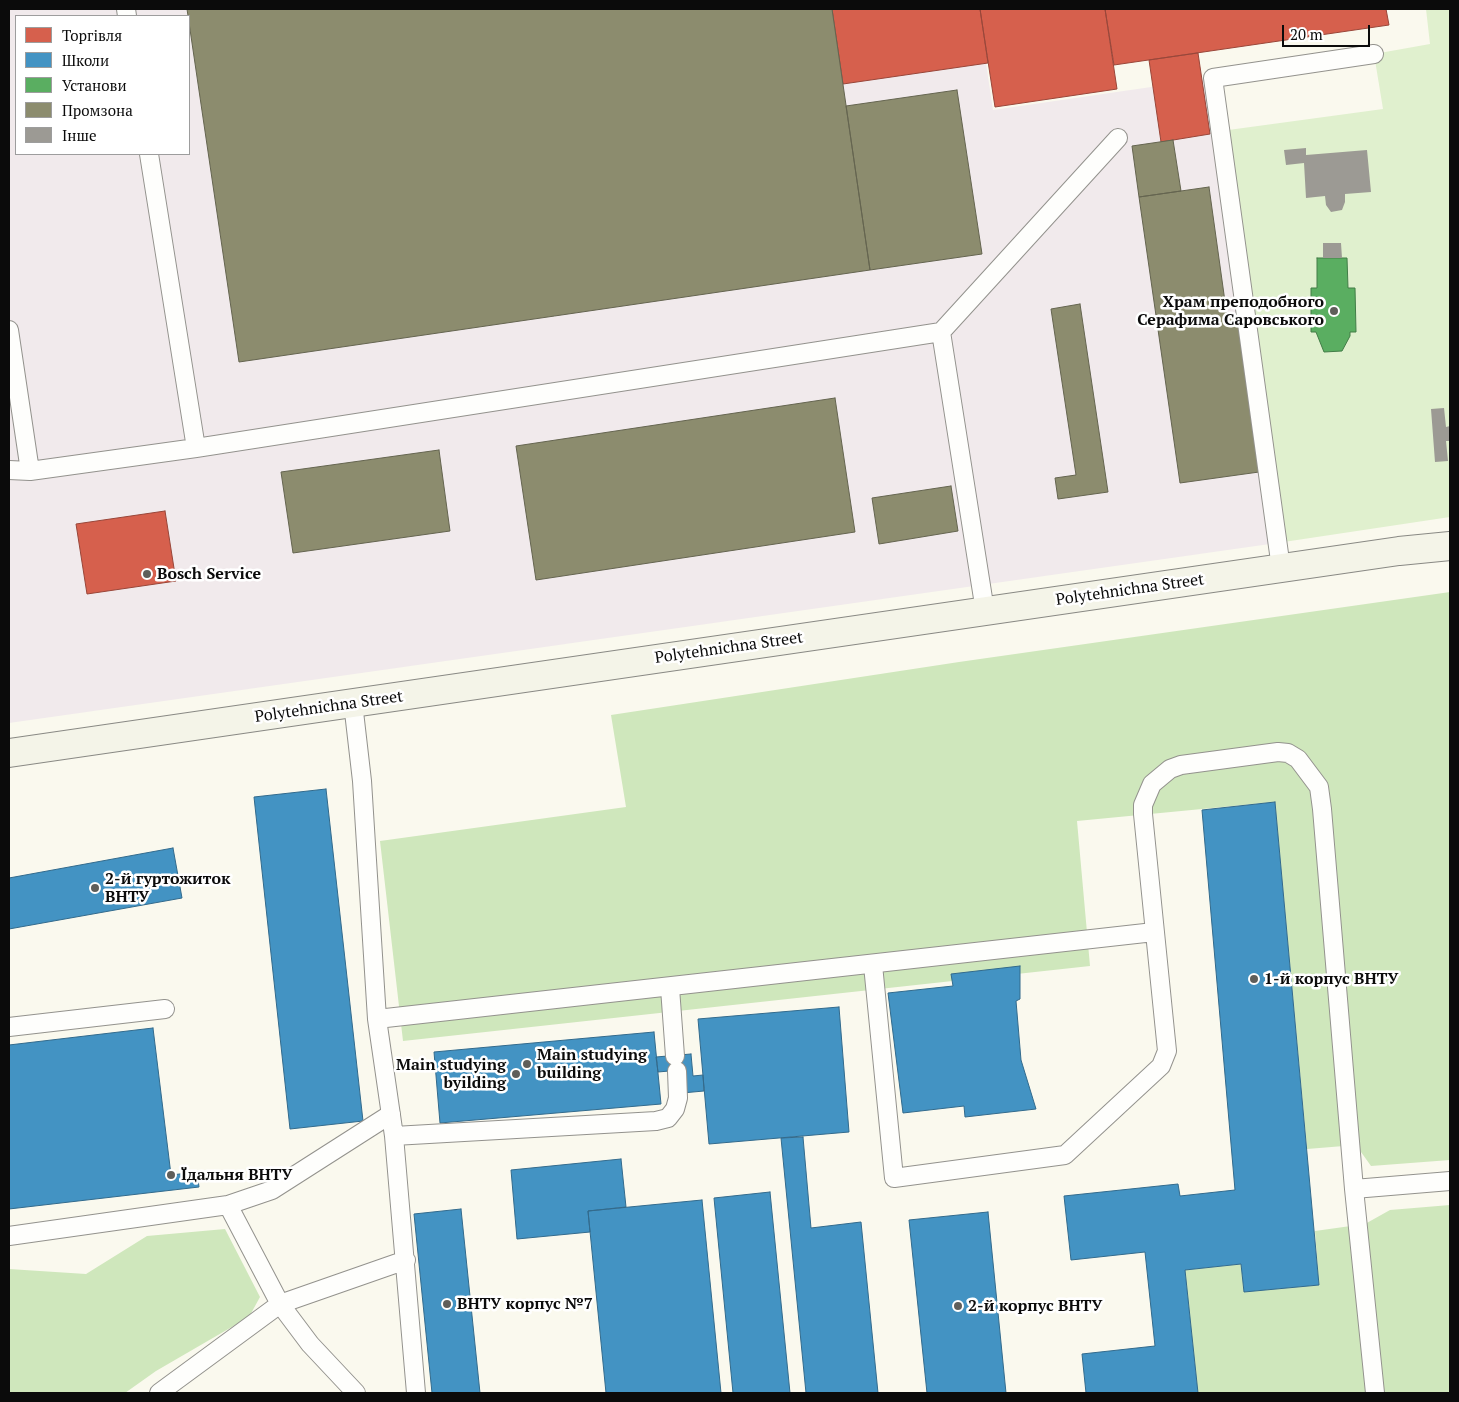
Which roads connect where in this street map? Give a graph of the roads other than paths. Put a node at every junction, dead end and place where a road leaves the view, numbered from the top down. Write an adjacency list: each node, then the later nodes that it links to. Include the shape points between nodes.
1 (1374, 54): 10 (lane, via 1213,78)
2 (1118, 138): 5 (lane)
3 (149, 155): 6 (lane)
4 (9, 330): 8 (lane)
5 (941, 332): 6 (lane); 11 (lane)
6 (196, 448): 8 (lane)
7 (9, 470): 8 (lane)
8 (30, 471)
9 (1450, 546): 10 (street, Polytehnichna Street)
10 (1281, 568): 11 (street, Polytehnichna Street)
11 (985, 611): 12 (street, Polytehnichna Street)
12 (353, 703): 13 (street, Polytehnichna Street); 18 (lane, via 362,782)
13 (9, 753)
14 (1154, 932): 15 (lane); 15 (lane, via 1167,1052 1161,1066 1065,1155 894,1178); 23 (lane, via 1142,814 1152,784 1181,764 1278,752 1298,759 1319,786 1322,809)
15 (873, 965): 16 (lane)
16 (670, 988): 18 (lane); 21 (lane, via 678,1098 668,1118)
17 (165, 1010): 19 (lane)
18 (377, 1019): 20 (lane)
19 (9, 1027)
20 (391, 1114): 21 (lane); 24 (lane, via 272,1190)
21 (394, 1136): 26 (lane)
22 (1450, 1181): 23 (lane)
23 (1354, 1189): 31 (lane)
24 (228, 1205): 25 (lane); 27 (lane)
25 (9, 1236)
26 (406, 1260): 27 (lane); 30 (lane)
27 (280, 1304): 28 (lane); 29 (lane, via 310,1344)
28 (159, 1393)
29 (356, 1393)
30 (416, 1393)
31 (1375, 1393)

